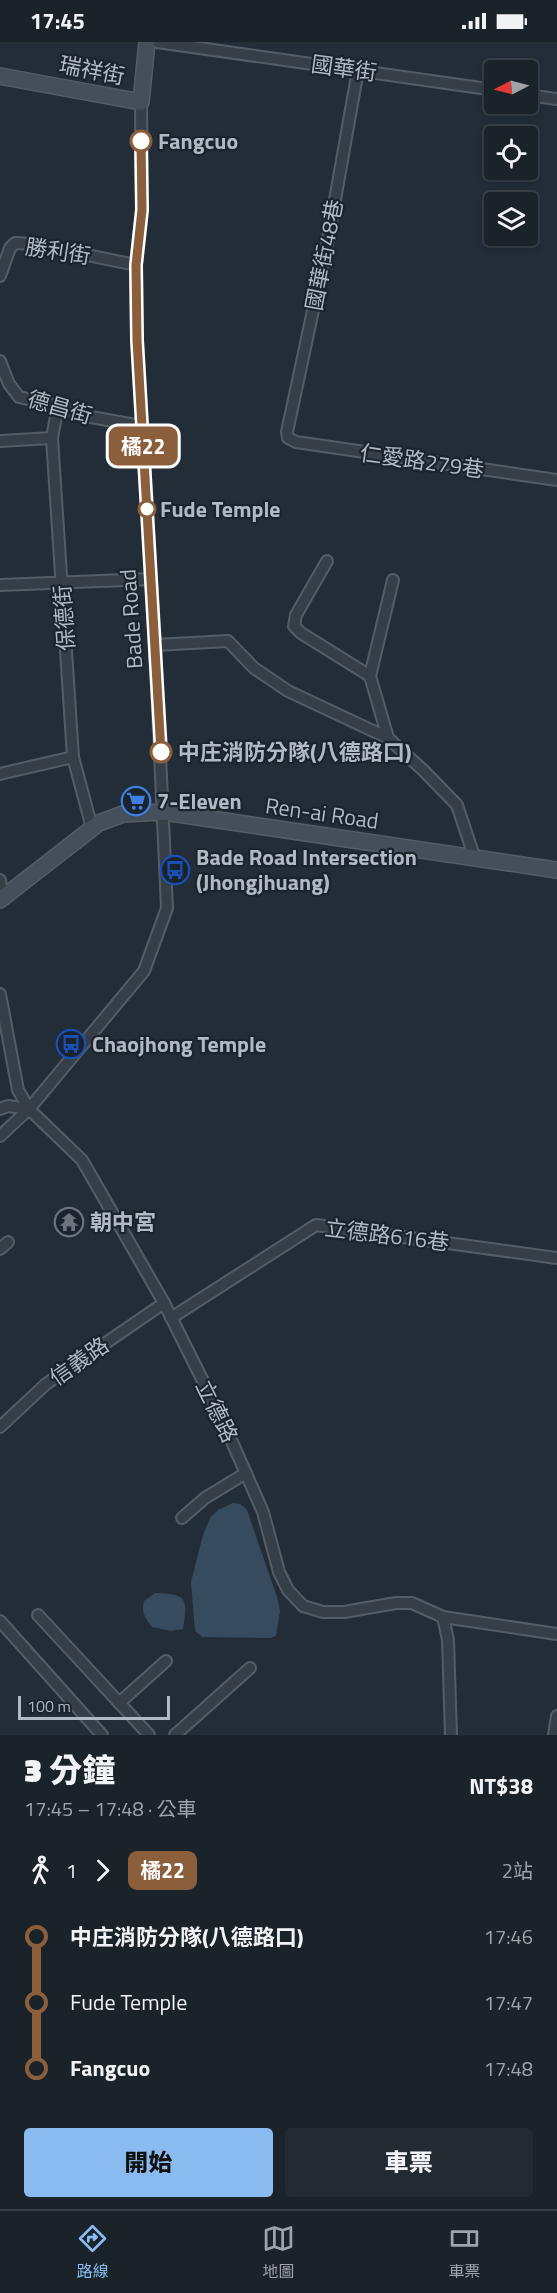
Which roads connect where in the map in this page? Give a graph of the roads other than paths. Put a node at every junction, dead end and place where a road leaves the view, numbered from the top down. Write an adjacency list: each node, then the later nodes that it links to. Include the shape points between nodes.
1 (147, 42): 8 (street, Bade Road)
2 (157, 42): 3 (street, 國華街)
3 (358, 70): 5 (street, 國華街); 15 (street, 國華街48巷)
4 (0, 76): 8 (street, 瑞祥街)
5 (484, 88)
6 (538, 96): 7 (street)
7 (557, 99)
8 (141, 102): 9 (street, Bade Road, via 142,210)
9 (136, 265): 10 (street, 勝利街, via 15,243); 13 (street, Bade Road)
10 (0, 276)
11 (0, 361): 12 (street, 德昌街, via 19,397)
12 (58, 406): 13 (street, 德昌街); 14 (street, 保德街)
13 (141, 426): 19 (street, Bade Road)
14 (52, 438): 16 (street); 21 (street, 保德街)
15 (288, 438): 17 (street, 仁愛路279巷)
16 (0, 441)
17 (557, 480)
18 (327, 561): 24 (street, via 296,615 294,626)
19 (151, 579): 21 (street); 23 (street, Bade Road)
20 (393, 580): 24 (street)
21 (62, 583): 22 (street); 26 (street, 保德街)
22 (0, 585)
23 (155, 645): 25 (street, via 228,641 254,668 288,691); 28 (street, Bade Road)
24 (370, 676): 25 (street)
25 (388, 738): 30 (street, via 457,805)
26 (73, 757): 27 (street); 29 (street, 保德街)
27 (0, 774)
28 (164, 812): 29 (street, Ren-ai Road, via 123,814); 30 (street, Ren-ai Road); 36 (street, Bade Road, via 167,908 144,971)
29 (92, 828): 33 (street, Ren-ai Road)
30 (475, 859): 31 (street, Ren-ai Road)
31 (557, 870)
32 (0, 880): 33 (street)
33 (1, 899)
34 (0, 998): 36 (street, 立德路, via 18,1090)
35 (0, 1109): 36 (street)
36 (29, 1109): 37 (street, Bade Road); 39 (street, 立德路, via 82,1160)
37 (0, 1136)
38 (557, 1257): 40 (street, 立德路616巷, via 316,1225)
39 (164, 1303): 40 (street, 立德路); 41 (street, 信義路, via 46,1384)
40 (171, 1318): 42 (street, 立德路)
41 (0, 1427)
42 (246, 1473): 43 (street, via 205,1498); 45 (street, 立德路, via 263,1512 279,1572 288,1590 303,1606 322,1612 344,1612 412,1603)
43 (182, 1518)
44 (38, 1615): 50 (street)
45 (443, 1617): 47 (street, 立德路); 55 (street, via 448,1640)
46 (0, 1621): 52 (street)
47 (557, 1634)
48 (166, 1661): 50 (street)
49 (250, 1668): 54 (street)
50 (119, 1702): 53 (street)
51 (557, 1716): 56 (street)
52 (102, 1735)
53 (149, 1735)
54 (175, 1735)
55 (451, 1735)
56 (554, 1735)

